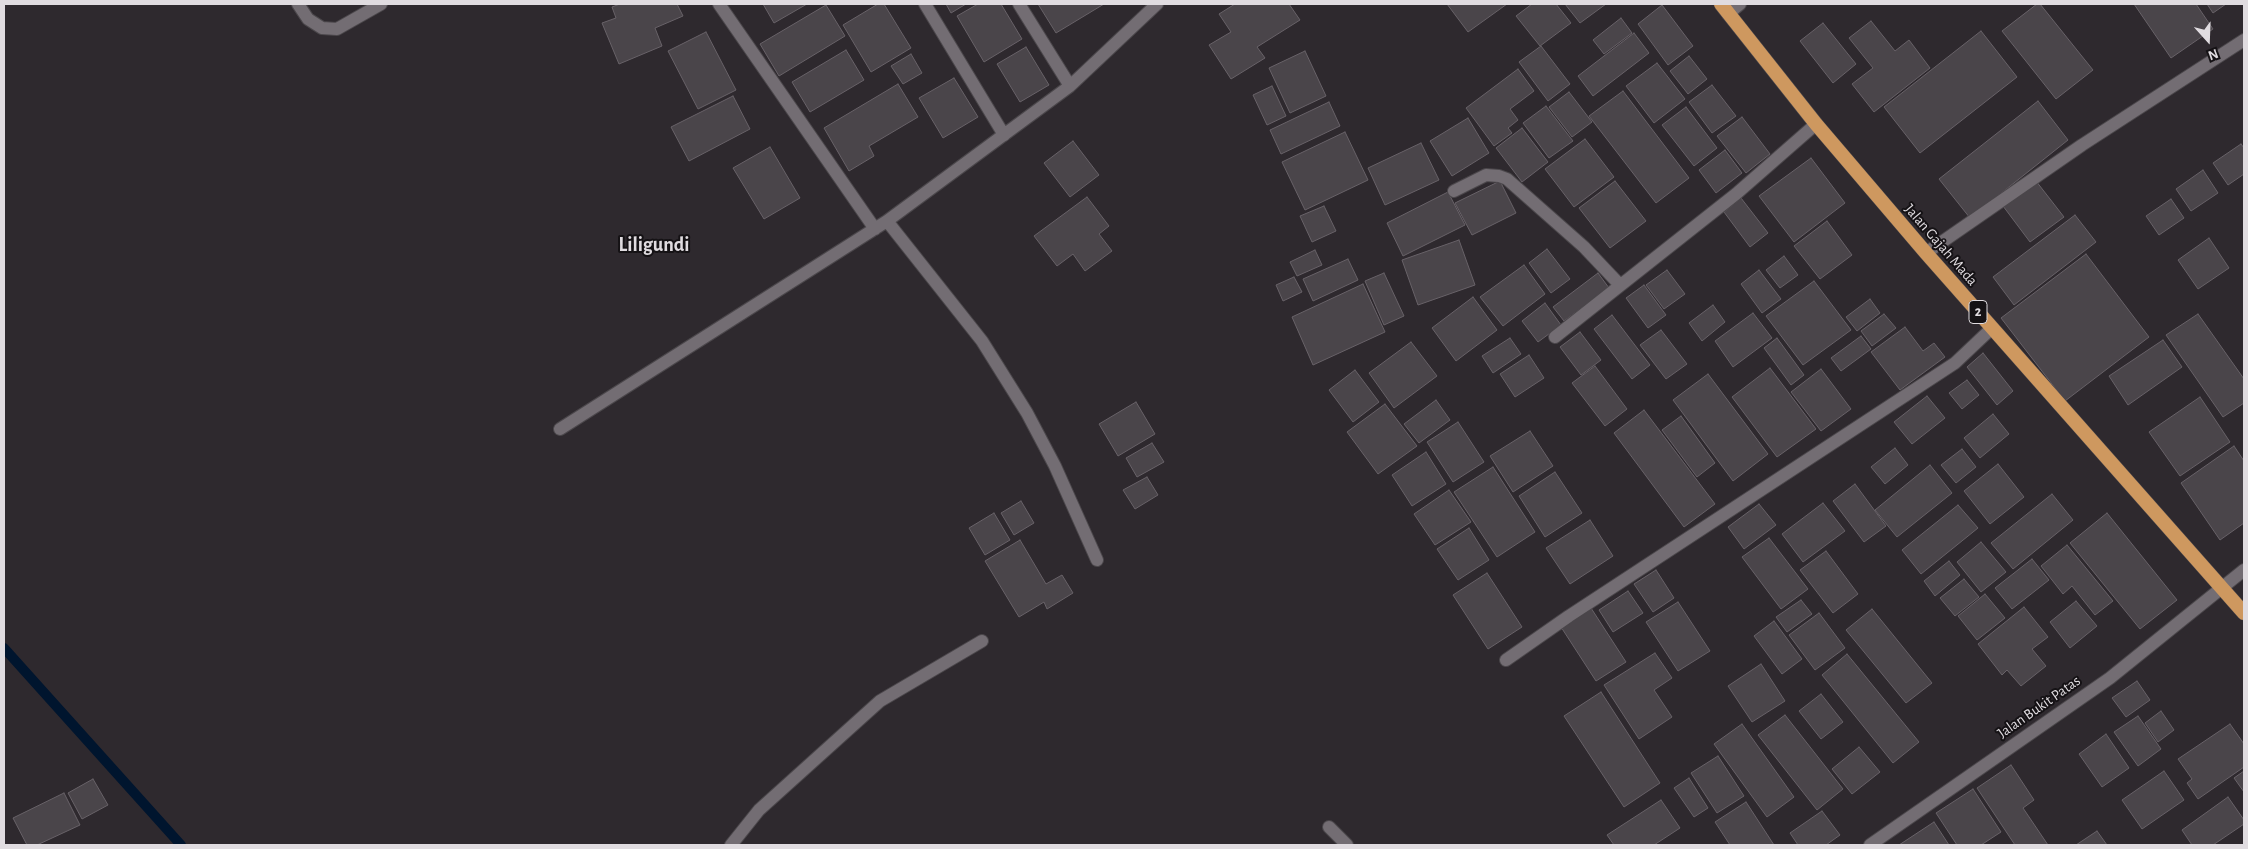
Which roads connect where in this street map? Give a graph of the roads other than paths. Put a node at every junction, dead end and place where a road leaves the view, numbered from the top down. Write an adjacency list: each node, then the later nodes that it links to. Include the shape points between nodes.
1 (298, 4): 2 (street, via 308,19 322,28 337,29)
2 (381, 4)
3 (719, 4): 15 (street)
4 (925, 4): 12 (street)
5 (1019, 4): 10 (street)
6 (1740, 4): 8 (street)
7 (1153, 5): 10 (street)
8 (1724, 9): 11 (highway, Jalan Gajah Mada / 2)
9 (2244, 40): 16 (street, via 2082,145)
10 (1070, 86): 12 (street)
11 (1816, 124): 16 (highway, Jalan Gajah Mada / 2); 17 (street, via 1736,194)
12 (1004, 135): 14 (street)
13 (1454, 191): 17 (street, via 1486,175 1507,179 1584,247)
14 (888, 221): 15 (street); 21 (street, via 982,342 1027,413 1056,466)
15 (875, 229): 20 (street)
16 (1926, 253): 18 (highway, Jalan Gajah Mada / 2)
17 (1620, 285): 19 (street)
18 (1992, 328): 23 (highway, Jalan Gajah Mada / 2); 26 (street, via 1955,363)
19 (1555, 337)
20 (560, 429)
21 (1097, 560)
22 (2244, 570): 23 (street, Jalan Bukit Patas)
23 (2222, 587): 24 (highway, Jalan Gajah Mada / 2); 30 (street, Jalan Bukit Patas, via 2110,678)
24 (2244, 613)
25 (982, 641): 28 (street, via 880,701 759,810)
26 (1506, 660)
27 (1329, 827): 29 (street)
28 (731, 845)
29 (1347, 845)
30 (1870, 845)

